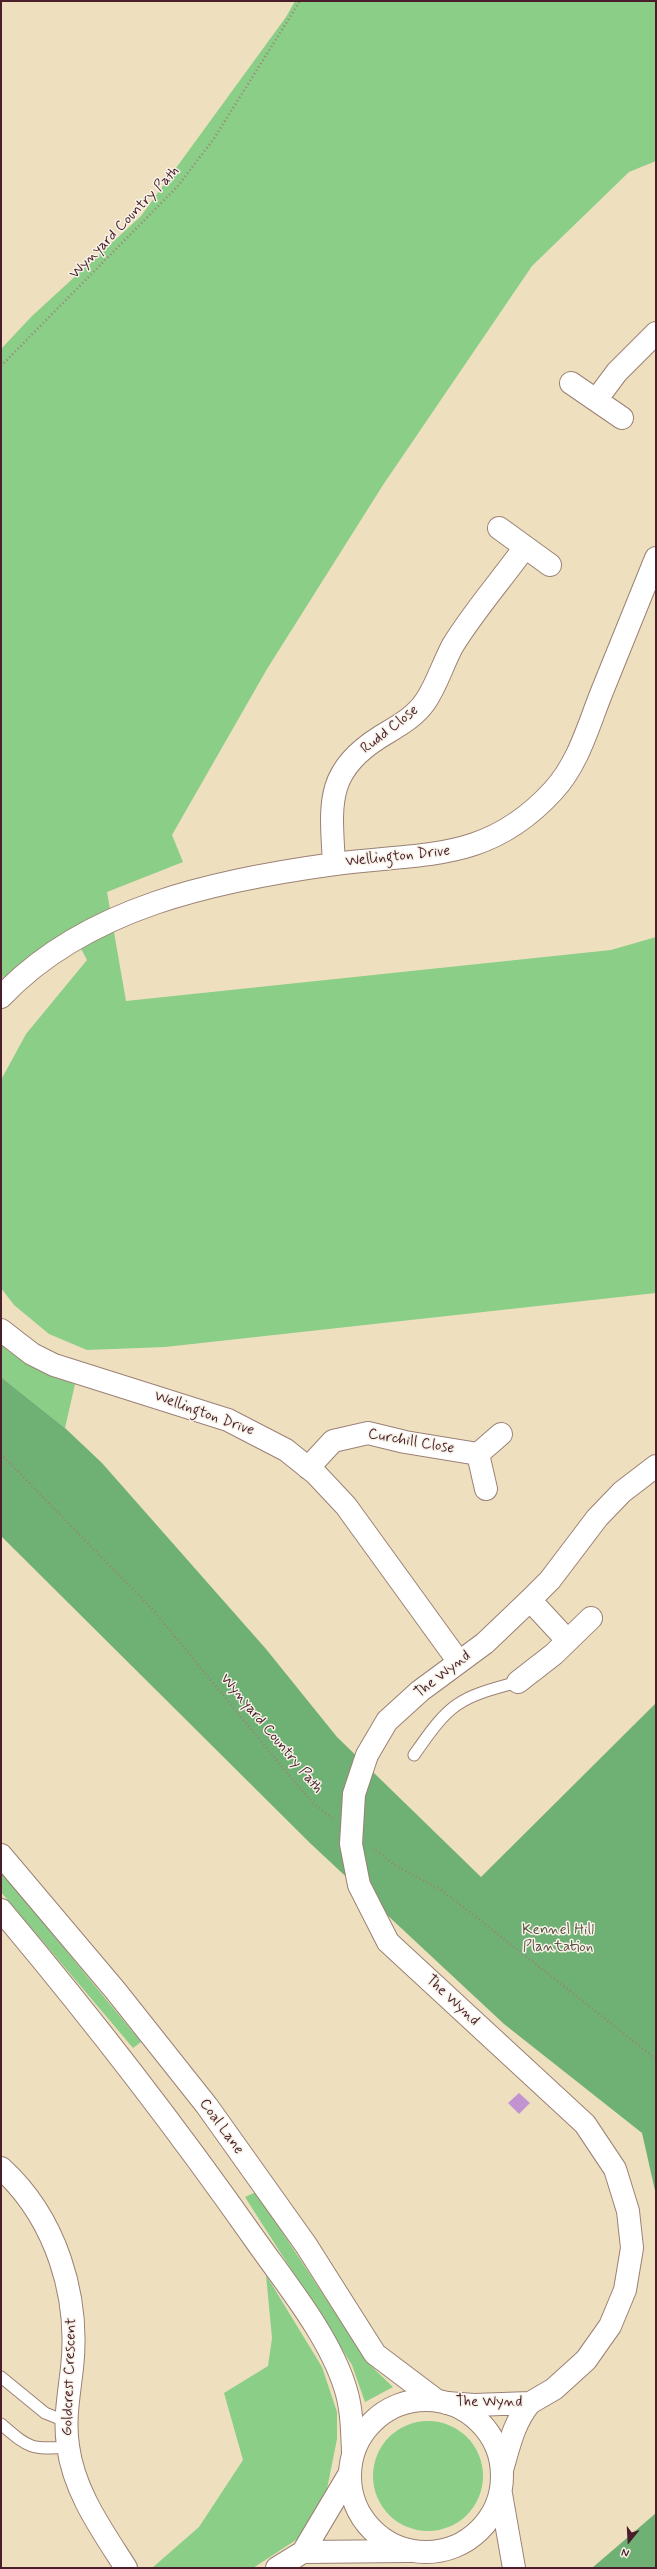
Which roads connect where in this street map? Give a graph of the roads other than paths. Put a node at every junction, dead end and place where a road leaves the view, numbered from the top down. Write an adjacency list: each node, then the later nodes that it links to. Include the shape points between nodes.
1 (656, 332): 3 (main road, via 617,372)
2 (571, 382): 3 (main road)
3 (596, 400): 4 (main road)
4 (622, 418)
5 (499, 528): 6 (main road)
6 (525, 547): 8 (main road); 9 (main road, Rudd Close, via 454,644 426,702 404,722 369,744 348,764 340,777 331,806)
7 (656, 558): 9 (main road, Wellington Drive, via 576,758 554,790 532,812 492,838 465,848 442,853)
8 (550, 565)
9 (334, 864): 10 (main road, Wellington Drive, via 243,878 194,889 141,909 102,926 54,952)
10 (1, 997)
11 (1, 1330): 14 (main road, Wellington Drive, via 32,1354 54,1365 228,1420 286,1450)
12 (501, 1434): 13 (main road)
13 (478, 1454): 14 (main road, Curchill Close, via 368,1433 349,1435 333,1441); 16 (main road)
14 (308, 1468): 20 (main road, Wellington Drive, via 346,1506)
15 (654, 1472): 17 (main road, The Wynd, via 622,1492 597,1518 550,1580)
16 (486, 1489)
17 (530, 1600): 19 (main road); 20 (main road, The Wynd, via 485,1643)
18 (591, 1618): 19 (main road)
19 (567, 1640): 21 (main road)
20 (459, 1662): 28 (main road, The Wynd, via 420,1691 387,1721 367,1755 354,1794 351,1844 359,1885 388,1942 585,2124 615,2169 628,2211 630,2255 625,2290 610,2326 586,2360 554,2389)
21 (518, 1682): 22 (lane, via 470,1696 451,1707)
22 (414, 1755)
23 (1, 1855): 27 (main road, Coal Lane, via 115,1990 207,2106 306,2245 375,2354)
24 (1, 1910): 32 (main road, via 181,2134 326,2344 345,2386 351,2413)
25 (1, 2168): 29 (main road, Goldcrest Crescent, via 36,2209 65,2273 72,2304 73,2337)
26 (1, 2377): 29 (lane, via 44,2413)
27 (442, 2401): 28 (main road, The Wynd, via 474,2405); 32 (main road, The Wynd, via 410,2401 385,2412 366,2429); 33 (main road, via 468,2412 485,2427 497,2447)
28 (530, 2403): 33 (main road, The Wynd, via 515,2426)
29 (65, 2422): 31 (main road, Goldcrest Crescent)
30 (1, 2424): 31 (lane, via 31,2447)
31 (68, 2447): 37 (main road, Goldcrest Crescent, via 72,2469 92,2515)
32 (351, 2462): 35 (main road, The Wynd); 36 (main road, via 352,2496 362,2518 378,2535)
33 (502, 2470): 34 (main road)
34 (501, 2493): 36 (main road, via 496,2508 478,2533 451,2549); 40 (main road)
35 (303, 2552): 36 (main road); 38 (main road)
36 (415, 2552): 39 (main road)
37 (126, 2568)
38 (277, 2568)
39 (443, 2568)
40 (514, 2568)

